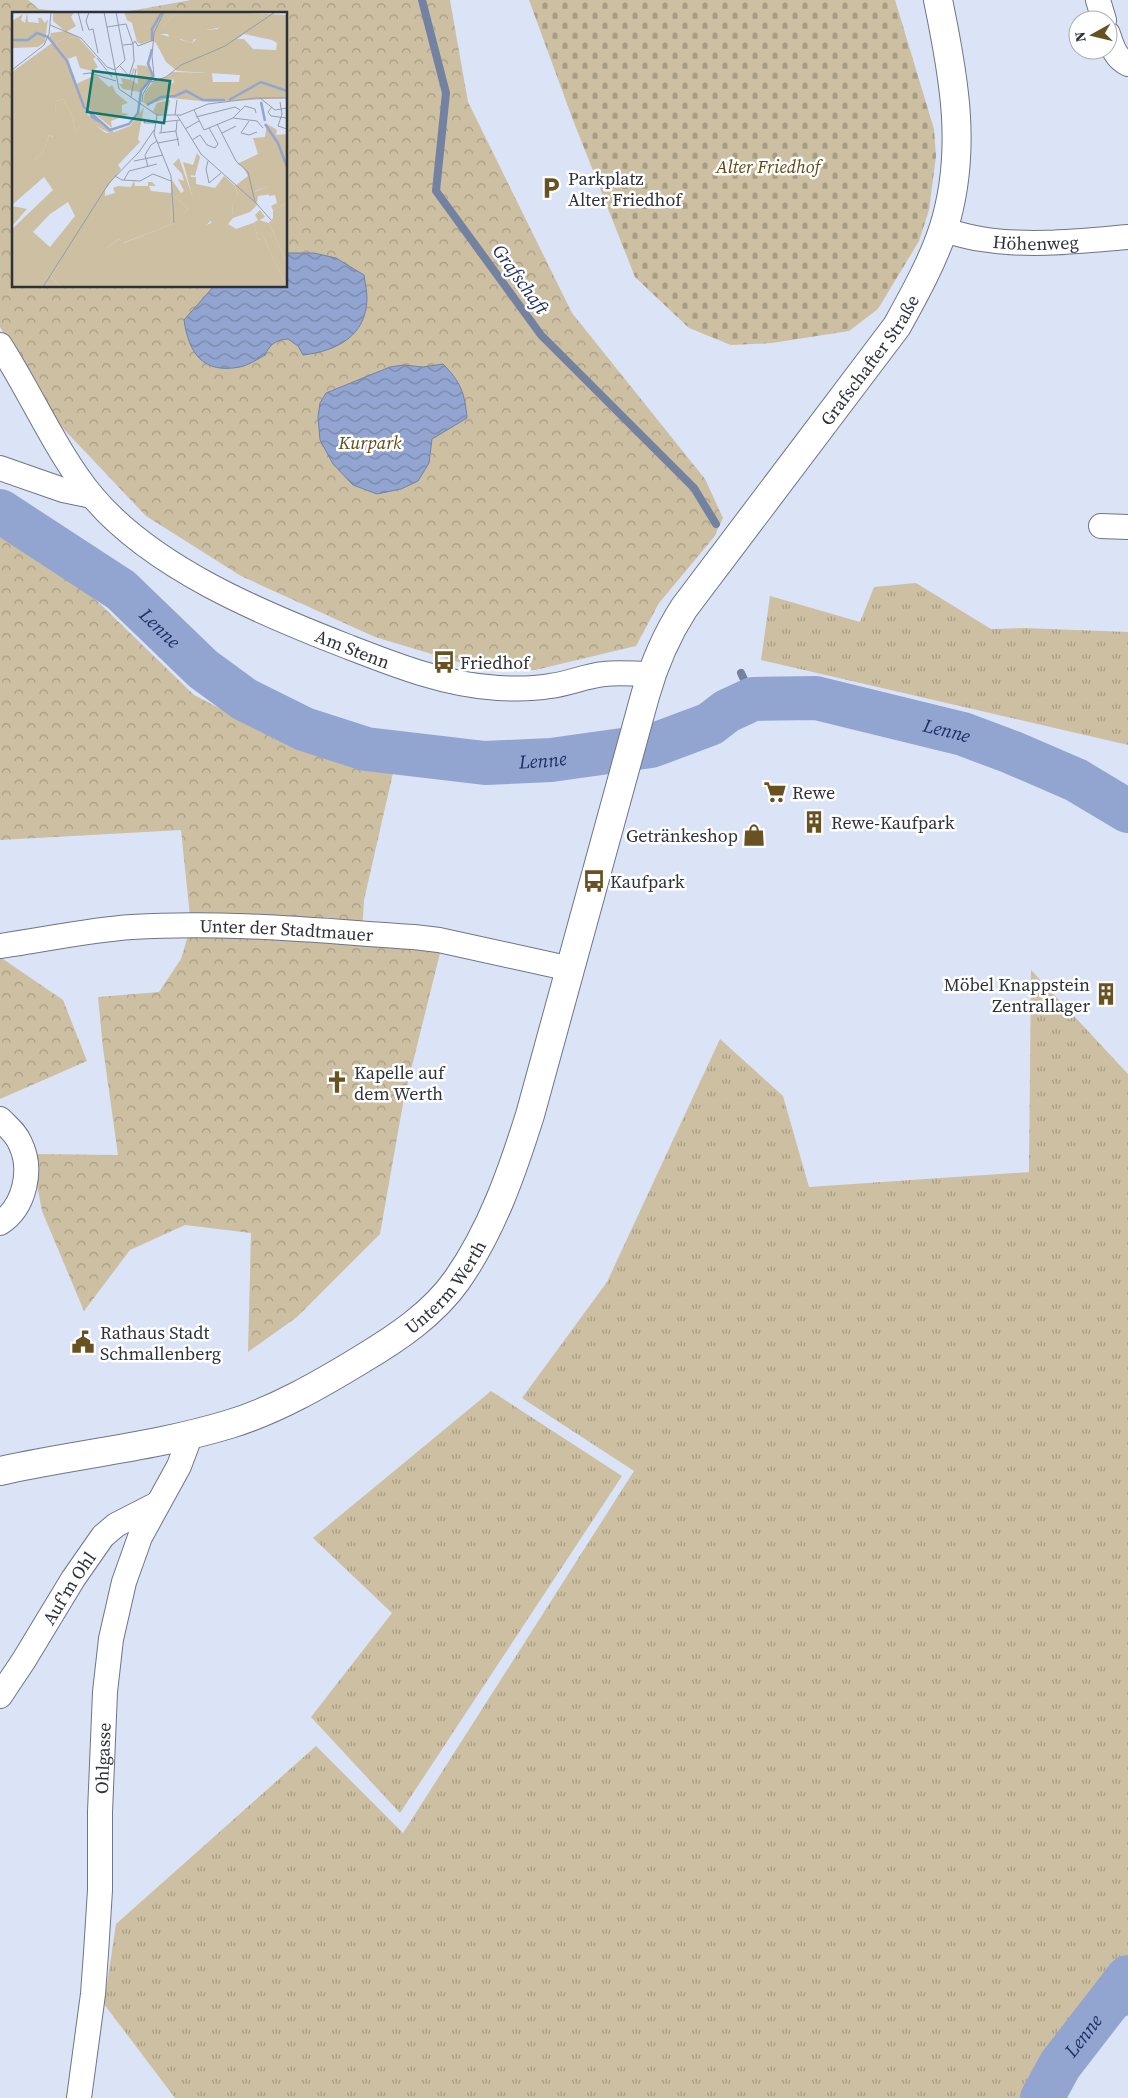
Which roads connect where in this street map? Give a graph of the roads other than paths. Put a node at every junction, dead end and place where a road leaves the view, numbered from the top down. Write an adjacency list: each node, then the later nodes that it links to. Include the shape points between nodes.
1 (938, 0): 4 (street, Grafschafter Straße, via 955,91 958,131 956,173)
2 (1118, 57): 3 (street)
3 (1128, 64)
4 (943, 230): 5 (street, Höhenweg, via 981,239 1014,242); 11 (street, Grafschafter Straße, via 897,326 669,631)
5 (1128, 237)
6 (0, 345): 8 (street, Am Stenn)
7 (0, 468): 8 (street, via 63,490)
8 (92, 496): 11 (street, Am Stenn, via 125,529 193,575 287,622 422,674 476,686 515,688 551,686 606,674)
9 (1101, 526): 10 (street)
10 (1128, 526)
11 (648, 685): 12 (street, Grafschafter Straße)
12 (608, 827): 14 (street, Unterm Werth)
13 (0, 946): 14 (street, Unter der Stadtmauer, via 98,930 211,926 414,937)
14 (571, 969): 17 (street, Unterm Werth, via 513,1166 490,1223 457,1280 412,1326 327,1380 246,1418)
15 (0, 1119): 16 (street, via 20,1142 26,1169 25,1186 17,1205)
16 (4, 1220)
17 (191, 1434): 18 (street, Unterm Werth); 19 (street, Ohlgasse, via 179,1466)
18 (0, 1471)
19 (157, 1504): 20 (street, Auf'm Ohl, via 116,1525 103,1536); 21 (street, Ohlgasse, via 140,1537 124,1582 108,1661 93,1994)
20 (0, 1696)
21 (78, 2098)

